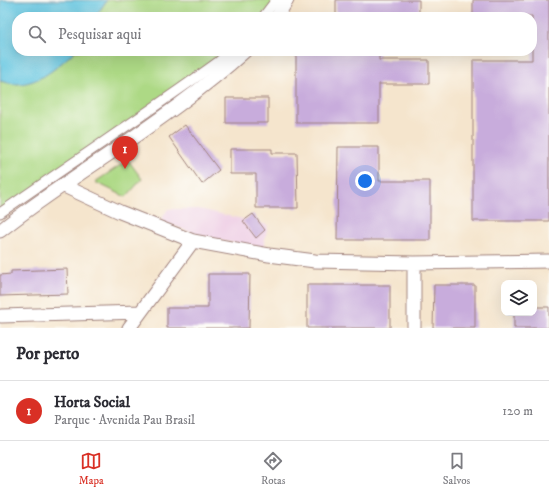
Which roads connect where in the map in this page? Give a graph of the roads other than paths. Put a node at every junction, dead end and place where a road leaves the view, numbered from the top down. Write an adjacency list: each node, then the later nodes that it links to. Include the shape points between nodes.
1 (276, 0): 3 (street)
2 (287, 0): 4 (street)
3 (267, 12)
4 (280, 12)
5 (225, 56): 8 (street, via 154,108)
6 (239, 56): 7 (street, via 201,89)
7 (62, 185): 9 (street); 10 (street, via 120,212)
8 (0, 213)
9 (0, 231)
10 (193, 241): 12 (street, via 315,261); 13 (street)
11 (549, 261): 12 (street)
12 (414, 263): 16 (street)
13 (140, 312): 14 (street); 15 (street)
14 (1, 316)
15 (129, 328)
16 (414, 328)

